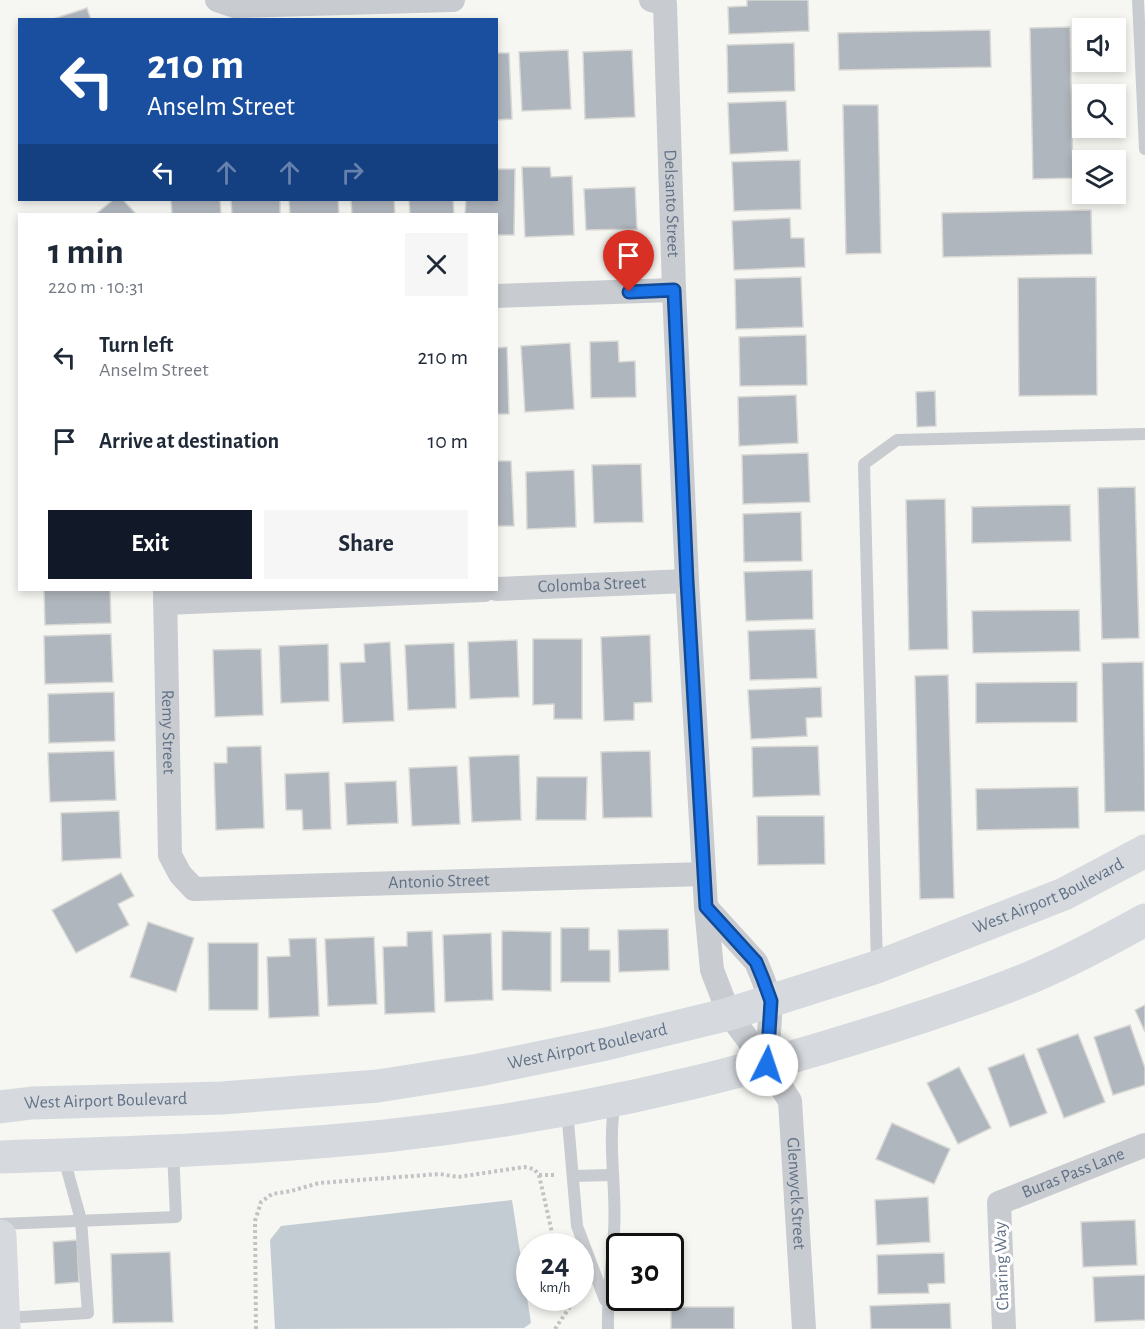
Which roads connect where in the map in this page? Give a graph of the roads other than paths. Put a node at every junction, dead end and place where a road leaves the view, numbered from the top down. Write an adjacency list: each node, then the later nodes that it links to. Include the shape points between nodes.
1 (217, 0): 2 (street, via 235,6)
2 (453, 0)
3 (1138, 0): 5 (lane)
4 (658, 2): 6 (street, Delsanto Street)
5 (1145, 149)
6 (674, 290): 7 (street); 9 (street, Delsanto Street)
7 (498, 297)
8 (1145, 434): 18 (lane, via 897,440 864,464)
9 (687, 581): 10 (street, Colomba Street); 15 (street, Delsanto Street)
10 (498, 589)
11 (431, 591): 12 (street)
12 (165, 596): 14 (street, Remy Street, via 170,855)
13 (1145, 851): 18 (main road, West Airport Boulevard, via 1064,894)
14 (180, 873): 15 (street, Antonio Street, via 194,889)
15 (704, 874): 16 (street, Delsanto Street)
16 (706, 907): 19 (street, via 756,962); 20 (street, Delsanto Street, via 712,970)
17 (1145, 920): 21 (main road, via 1035,975 940,1012)
18 (878, 967): 19 (main road, West Airport Boulevard)
19 (771, 1001): 20 (main road, West Airport Boulevard); 21 (street)
20 (729, 1014): 21 (street, Delsanto Street); 23 (main road, West Airport Boulevard, via 606,1044 378,1086 222,1098)
21 (767, 1065): 22 (main road); 40 (street, Glenwyck Street, via 790,1101)
22 (615, 1101): 24 (main road); 29 (lane)
23 (0, 1107)
24 (567, 1110): 26 (main road, via 384,1136); 30 (lane)
25 (1145, 1145): 31 (street, Buras Pass Lane)
26 (173, 1150): 27 (main road); 32 (lane, via 176,1216)
27 (62, 1155): 28 (main road); 32 (lane)
28 (0, 1157)
29 (612, 1175): 30 (lane); 34 (lane)
30 (573, 1176): 36 (lane, via 577,1226)
31 (999, 1203): 41 (street, Charing Way)
32 (81, 1220): 33 (lane); 38 (lane, via 87,1313)
33 (0, 1224)
34 (615, 1233)
35 (0, 1236): 38 (main road)
36 (606, 1301)
37 (607, 1311): 39 (lane)
38 (4, 1323)
39 (608, 1329)
40 (804, 1329)
41 (1004, 1329)

